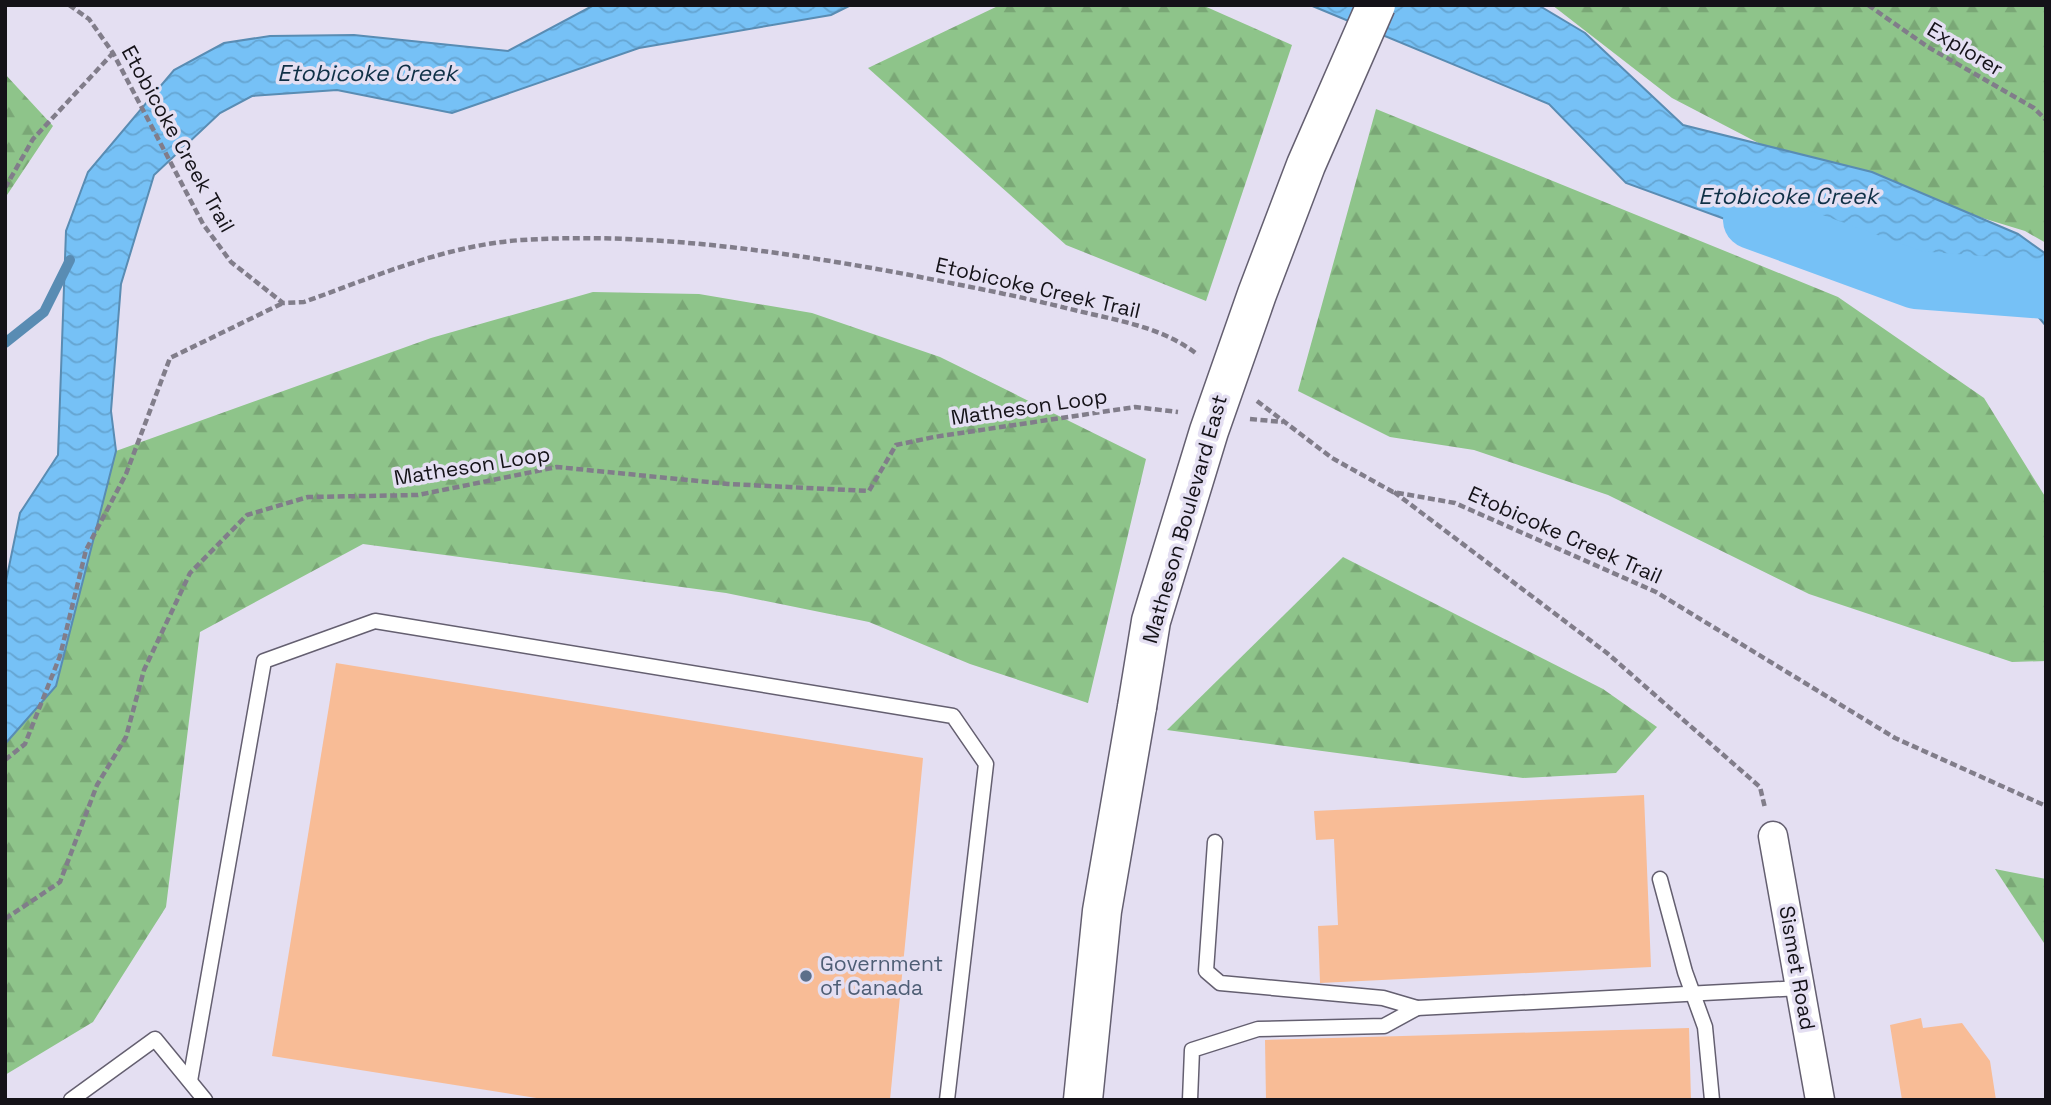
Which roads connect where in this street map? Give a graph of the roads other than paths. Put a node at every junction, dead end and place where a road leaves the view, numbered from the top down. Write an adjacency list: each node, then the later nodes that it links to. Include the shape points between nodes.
1 (1376, 5): 12 (street, Matheson Boulevard East, bridge, via 1256,294 1152,621 1102,911)
2 (1773, 836): 5 (street, Sismet Road)
3 (1215, 842): 7 (lane, via 1206,971 1220,983 1383,998)
4 (1660, 879): 6 (lane)
5 (1801, 988): 6 (lane); 15 (street, Sismet Road)
6 (1694, 993): 7 (lane); 14 (lane, via 1705,1027)
7 (1417, 1008): 13 (lane, via 1384,1026 1258,1029 1192,1050)
8 (190, 1081): 9 (lane, via 155,1039); 10 (lane); 11 (lane, via 264,661 375,621 953,716 986,764)
9 (72, 1100)
10 (205, 1100)
11 (947, 1100)
12 (1083, 1100)
13 (1190, 1100)
14 (1712, 1100)
15 (1819, 1100)

